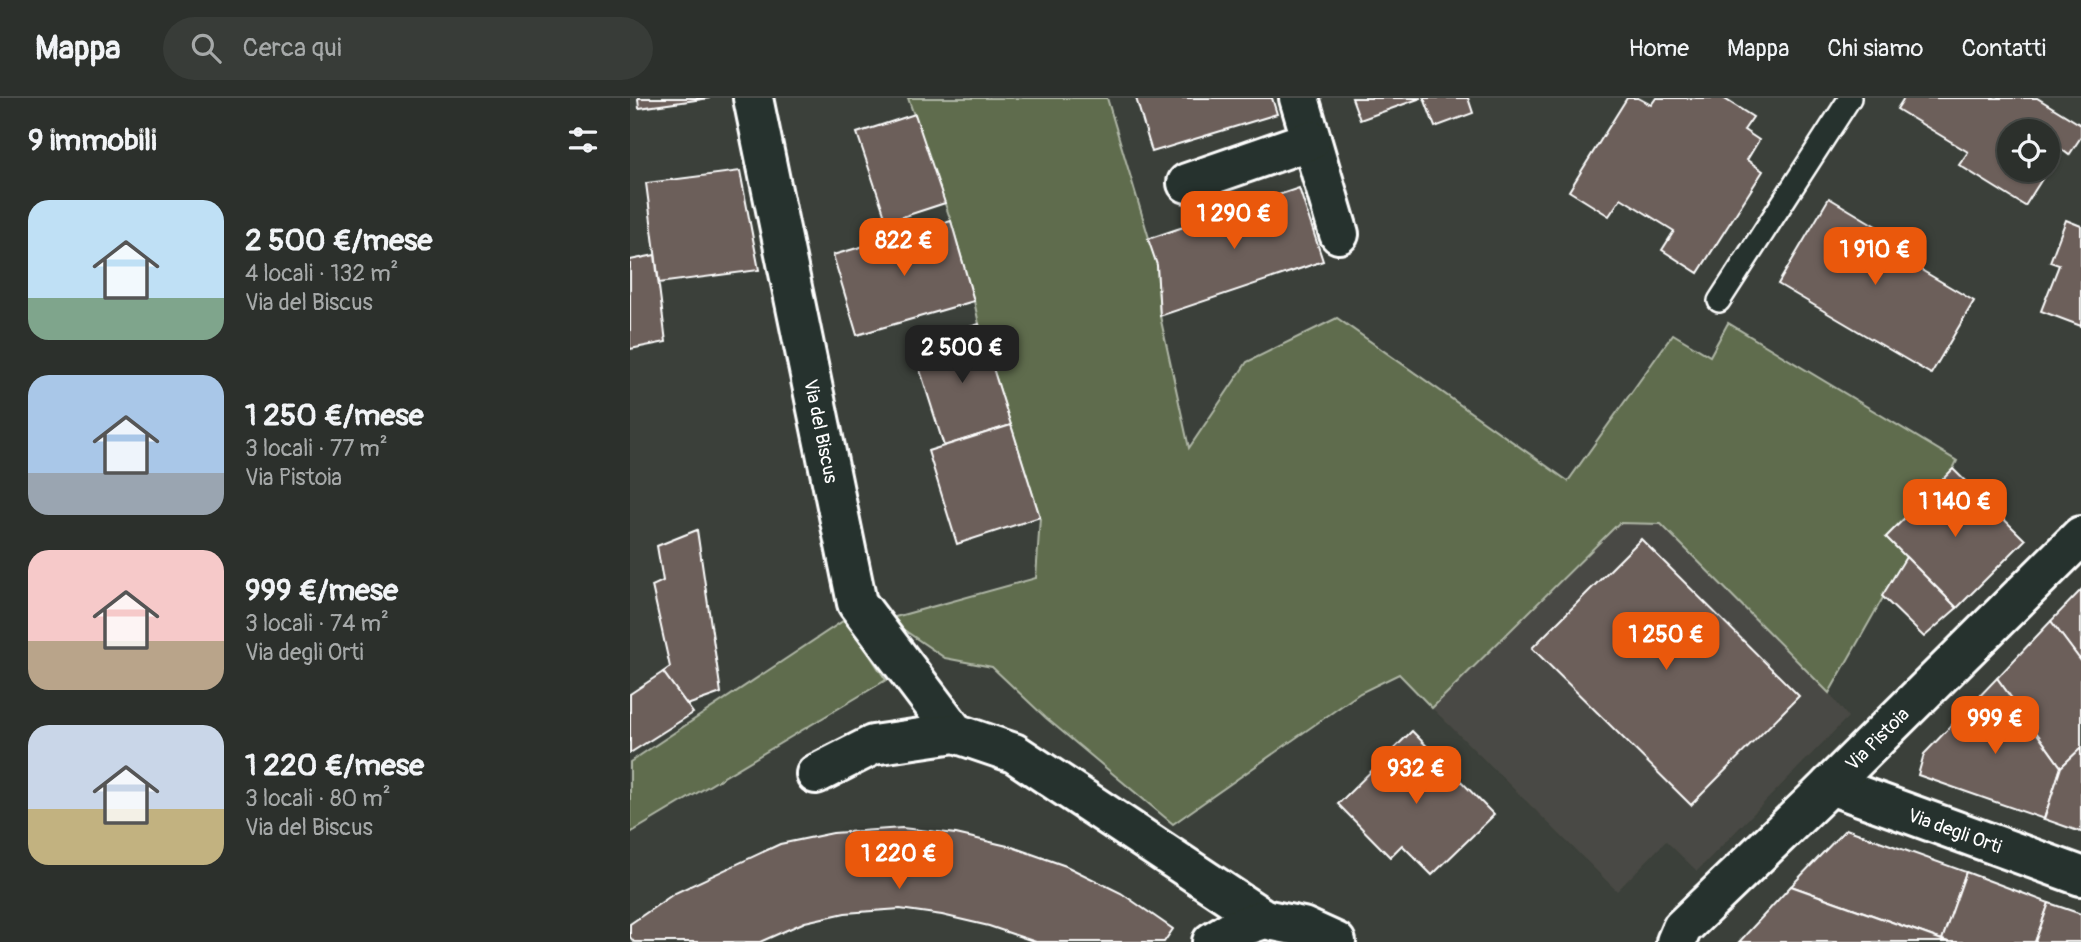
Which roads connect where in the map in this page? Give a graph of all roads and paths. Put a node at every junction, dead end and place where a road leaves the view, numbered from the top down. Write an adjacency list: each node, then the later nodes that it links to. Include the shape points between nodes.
1 (753, 98): 9 (street, Via del Biscus, via 857,603)
2 (1299, 98): 4 (street)
3 (1850, 98): 7 (lane)
4 (1311, 140): 5 (street); 6 (street)
5 (1187, 183)
6 (1339, 234)
7 (1719, 302)
8 (2081, 536): 11 (street, Via Pistoia)
9 (955, 733): 10 (street, via 873,745); 13 (street, via 1014,753)
10 (816, 774)
11 (1830, 785): 12 (street, Via degli Orti); 16 (street, Via Pistoia, via 1682,928)
12 (2081, 876)
13 (1264, 919): 14 (street); 15 (street, via 1303,926)
14 (1212, 942)
15 (1336, 942)
16 (1676, 942)

